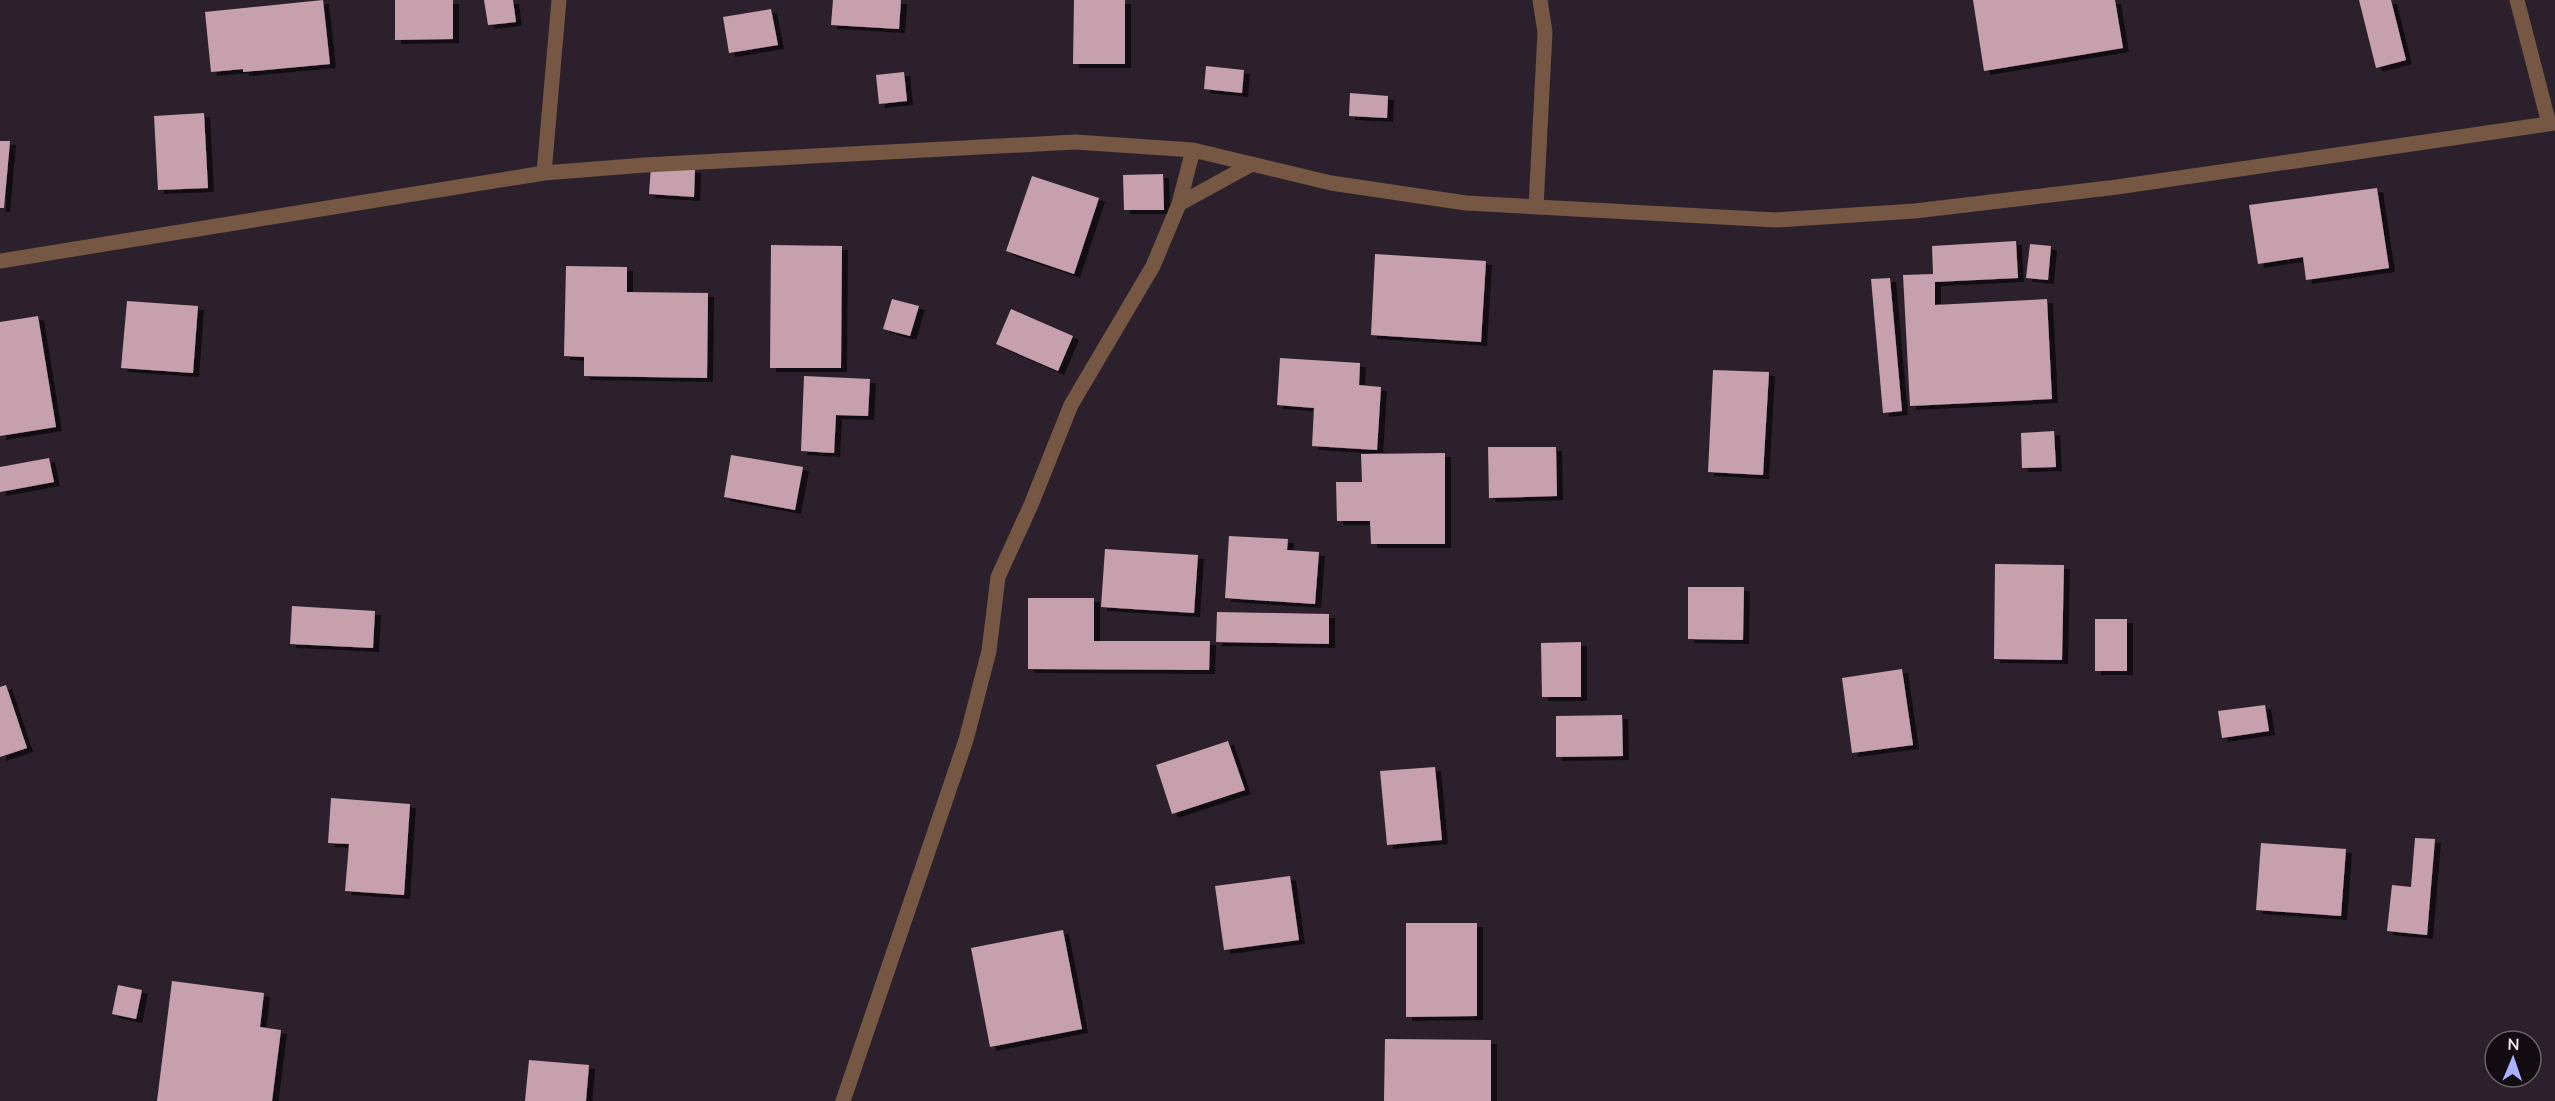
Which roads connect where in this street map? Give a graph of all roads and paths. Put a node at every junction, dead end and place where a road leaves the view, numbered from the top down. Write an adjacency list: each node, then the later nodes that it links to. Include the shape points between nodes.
1 (559, 0): 7 (street)
2 (1540, 0): 9 (street, via 1545,32)
3 (2517, 0): 4 (street)
4 (2552, 123): 9 (street, via 2117,187 1915,211 1776,220)
5 (1193, 150): 6 (street); 7 (street, via 1075,142); 8 (street)
6 (1252, 164): 8 (street); 9 (street, via 1364,188 1466,203)
7 (544, 173): 10 (street)
8 (1179, 204): 11 (street, via 1153,266 1071,405 998,576 989,651 966,740)
9 (1536, 207)
10 (0, 261)
11 (843, 1101)

